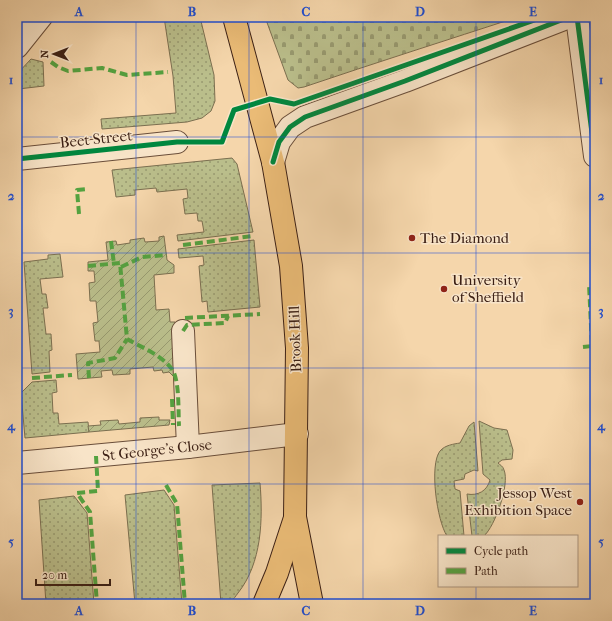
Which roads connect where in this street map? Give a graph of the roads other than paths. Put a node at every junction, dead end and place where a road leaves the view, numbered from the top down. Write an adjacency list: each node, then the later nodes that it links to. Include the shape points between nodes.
1 (41, 17): 5 (street)
2 (234, 17): 10 (main road, Brook Hill)
3 (569, 17): 10 (street, via 305,117 290,127 279,142)
4 (577, 17): 6 (street)
5 (17, 47)
6 (590, 81): 8 (street)
7 (177, 142): 9 (street, Beet Street)
8 (595, 156)
9 (17, 159)
10 (273, 162): 12 (main road, Brook Hill, via 292,274 297,348)
11 (183, 331): 13 (street)
12 (297, 434): 13 (street, St George's Close); 15 (main road, Brook Hill)
13 (188, 447): 14 (street, St George's Close)
14 (17, 463)
15 (295, 517): 16 (main road, Brook Hill); 17 (main road, Brook Hill)
16 (264, 604)
17 (312, 604)

